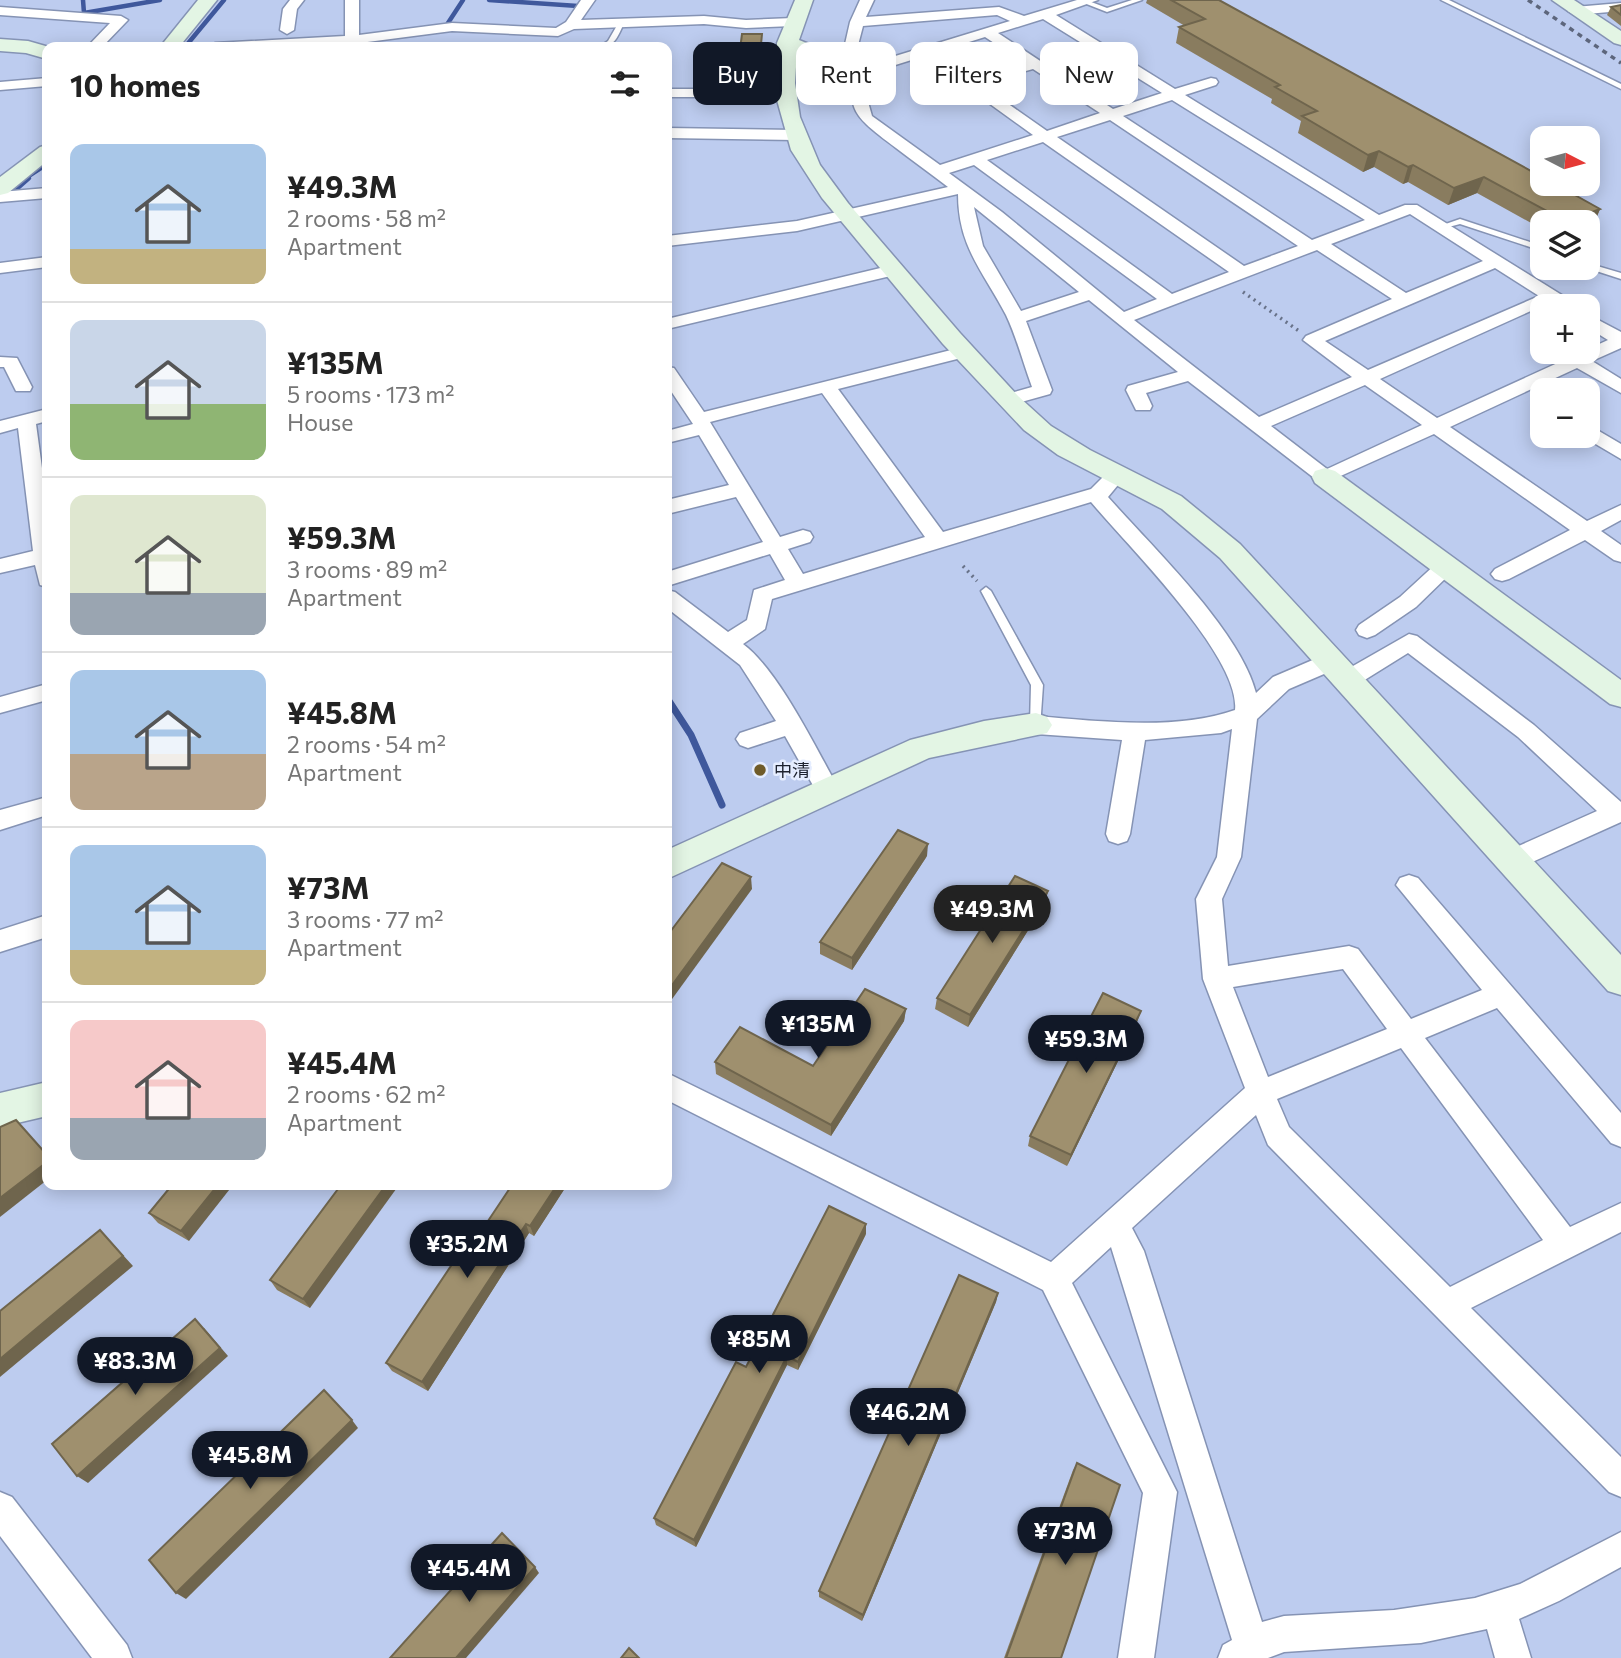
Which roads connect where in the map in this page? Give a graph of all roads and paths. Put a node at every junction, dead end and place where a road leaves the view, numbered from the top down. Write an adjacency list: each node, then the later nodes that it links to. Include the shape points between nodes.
1 (208, 0): 26 (street)
2 (297, 0): 20 (street, via 290,9)
3 (352, 0): 24 (street)
4 (588, 0): 18 (street)
5 (804, 0): 22 (street)
6 (867, 0): 16 (street)
7 (1139, 0): 9 (lane, via 1107,10)
8 (1444, 0): 39 (lane)
9 (1088, 1): 14 (street)
10 (1568, 5): 12 (street); 23 (street)
11 (996, 6): 15 (street); 16 (street)
12 (1621, 7)
13 (0, 11): 25 (street, via 121,20)
14 (1044, 14): 15 (street); 42 (street)
15 (1023, 21): 21 (street)
16 (857, 22): 31 (street)
17 (621, 23): 18 (street); 22 (street, via 669,16); 29 (lane)
18 (571, 24): 19 (street, via 558,32)
19 (413, 28): 24 (street); 28 (street)
20 (287, 30)
21 (987, 32): 34 (street); 35 (street)
22 (790, 33): 30 (street); 41 (street)
23 (1621, 39)
24 (352, 40): 27 (street)
25 (99, 42)
26 (173, 42)
27 (338, 42)
28 (424, 42)
29 (611, 42)
30 (798, 42)
31 (853, 42)
32 (0, 45): 33 (street)
33 (42, 51)
34 (896, 59)
35 (1033, 64): 44 (street); 47 (street, via 968,83)
36 (42, 82): 38 (street)
37 (1211, 82): 42 (street)
38 (0, 86)
39 (1621, 87)
40 (672, 93): 41 (street)
41 (787, 93): 46 (street)
42 (1177, 94): 44 (street); 56 (street)
43 (860, 105): 50 (street, via 866,118)
44 (1113, 115): 47 (street); 59 (street)
45 (672, 134): 46 (street)
46 (795, 135): 55 (street, via 818,177)
47 (1045, 136): 48 (street); 66 (street)
48 (976, 159): 50 (street); 70 (street)
49 (42, 160): 51 (street)
50 (938, 171): 52 (street)
51 (0, 188)
52 (964, 191): 55 (street); 68 (street); 73 (street, via 970,236 982,266)
53 (42, 193): 54 (street)
54 (0, 197)
55 (848, 215): 58 (street, via 797,226); 65 (street)
56 (1378, 221): 57 (street, via 1411,208); 59 (street)
57 (1441, 227): 60 (lane, via 1460,221); 61 (street)
58 (672, 240)
59 (1315, 245): 66 (street); 71 (street)
60 (1530, 245)
61 (1494, 262): 69 (street); 71 (street)
62 (42, 263): 63 (street)
63 (0, 268)
64 (1600, 269): 67 (lane)
65 (893, 270): 75 (street); 79 (street)
66 (1233, 276): 70 (street); 77 (path)
67 (1621, 276)
68 (1091, 294): 73 (street); 74 (street)
69 (1547, 294)
70 (1168, 299): 74 (street)
71 (1403, 299): 77 (street)
72 (1530, 314): 85 (street)
73 (1016, 319): 92 (street, via 1043,390)
74 (1122, 319): 84 (street)
75 (672, 323)
76 (1600, 330): 78 (street)
77 (1312, 340): 85 (street)
78 (1618, 345): 80 (street)
79 (963, 352): 88 (street); 92 (street)
80 (1600, 352)
81 (0, 362): 87 (street, via 11,362)
82 (1573, 364): 90 (street)
83 (1584, 364): 89 (street)
84 (1191, 374): 93 (street, via 1135,390); 97 (street)
85 (1367, 379): 97 (street); 99 (street)
86 (672, 380): 96 (street)
87 (23, 387)
88 (827, 387): 96 (street); 111 (street)
89 (1621, 387)
90 (1523, 388): 91 (street); 99 (street)
91 (1530, 392)
92 (1007, 401): 104 (street)
93 (1143, 406)
94 (42, 416): 95 (street)
95 (26, 421): 98 (street); 108 (street)
96 (701, 424): 100 (street); 105 (street)
97 (1257, 425): 103 (street)
98 (0, 427)
99 (1436, 427): 103 (street); 109 (street)
100 (672, 435)
101 (1600, 439): 102 (street)
102 (1621, 453)
103 (1325, 477): 116 (street)
104 (1108, 483): 111 (street); 124 (street, via 1152,491 1204,526); 128 (street, via 1098,498 1213,630 1241,679)
105 (740, 489): 106 (street); 112 (street)
106 (672, 506)
107 (1621, 513): 109 (street)
108 (42, 528)
109 (1586, 530): 113 (street); 117 (street)
110 (803, 537): 112 (street)
111 (939, 541): 119 (street)
112 (775, 546): 118 (street); 119 (street)
113 (1621, 555)
114 (42, 556): 115 (street)
115 (0, 566)
116 (1445, 567): 122 (street, via 1408,602); 126 (street)
117 (1502, 574)
118 (672, 577)
119 (797, 582): 123 (street, via 762,595 757,624)
120 (986, 590): 130 (lane, via 1037,685)
121 (672, 601): 123 (street)
122 (1367, 630)
123 (729, 642): 129 (street, via 748,659)
124 (1339, 671): 128 (street, via 1280,683); 135 (street, via 1409,642 1526,731); 138 (street)
125 (42, 693): 127 (street)
126 (1621, 696)
127 (0, 705)
128 (1246, 715): 131 (street, via 1195,728); 143 (street, via 1229,857 1209,899)
129 (791, 725): 132 (street); 133 (street)
130 (1036, 725): 131 (street); 133 (street, via 921,748)
131 (1135, 732): 137 (street)
132 (748, 739)
133 (827, 789): 139 (street)
134 (42, 807): 136 (street)
135 (1618, 813): 138 (street)
136 (0, 820)
137 (1118, 834)
138 (1512, 860): 144 (street)
139 (672, 863)
140 (1409, 885): 145 (street)
141 (42, 928): 142 (street)
142 (0, 941)
143 (1216, 979): 146 (street, via 1349,957); 148 (street)
144 (1621, 980)
145 (1502, 994): 146 (street); 151 (street)
146 (1406, 1035): 148 (street); 154 (street)
147 (672, 1088): 155 (street)
148 (1261, 1093): 153 (street); 156 (street, via 1278,1136)
149 (42, 1100): 150 (street)
150 (0, 1110)
151 (1621, 1134)
152 (1621, 1217): 154 (street)
153 (1115, 1225): 155 (street); 161 (street, via 1129,1251)
154 (1564, 1244): 156 (street)
155 (1054, 1279): 163 (street, via 1160,1492)
156 (1446, 1305): 157 (street)
157 (1621, 1480)
158 (0, 1509): 162 (street)
159 (1621, 1549): 160 (street)
160 (1499, 1609): 161 (street, via 1445,1621 1284,1634); 164 (street)
161 (1244, 1652)
162 (114, 1658)
163 (1136, 1658)
164 (1513, 1658)

